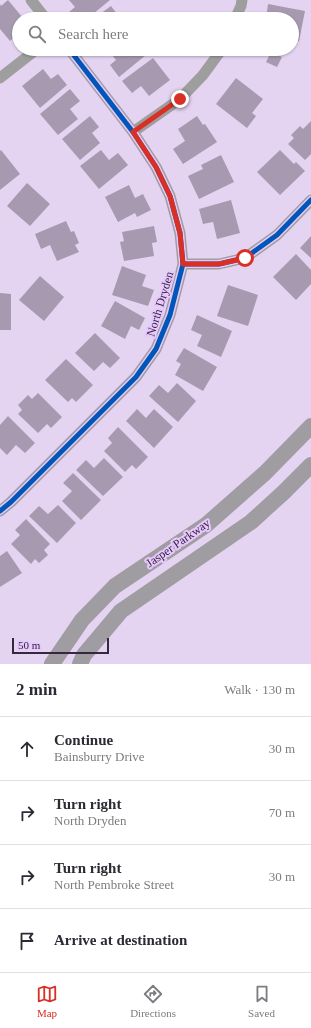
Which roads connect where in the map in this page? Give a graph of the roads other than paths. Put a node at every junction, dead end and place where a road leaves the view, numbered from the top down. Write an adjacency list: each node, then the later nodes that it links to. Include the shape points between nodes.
1 (31, 0): 3 (street)
2 (242, 0): 4 (street)
3 (40, 12)
4 (239, 12)
5 (28, 56): 8 (street)
6 (74, 56): 9 (street, North Dryden)
7 (217, 56): 9 (street, via 180,99)
8 (0, 78)
9 (133, 132): 11 (street, North Dryden, via 156,167 170,196 180,233)
10 (311, 200): 11 (street, via 277,235 245,258 219,264)
11 (183, 264): 16 (street, North Dryden, via 170,314 156,349 136,378)
12 (311, 426): 14 (main road, Jasper Parkway)
13 (311, 465): 15 (main road, Jasper Parkway)
14 (265, 472): 15 (main road); 17 (main road, Jasper Parkway, via 206,525 115,586 82,620)
15 (284, 492): 18 (main road, Jasper Parkway, via 251,522 121,611 84,655)
16 (0, 511)
17 (52, 664)
18 (80, 664)

